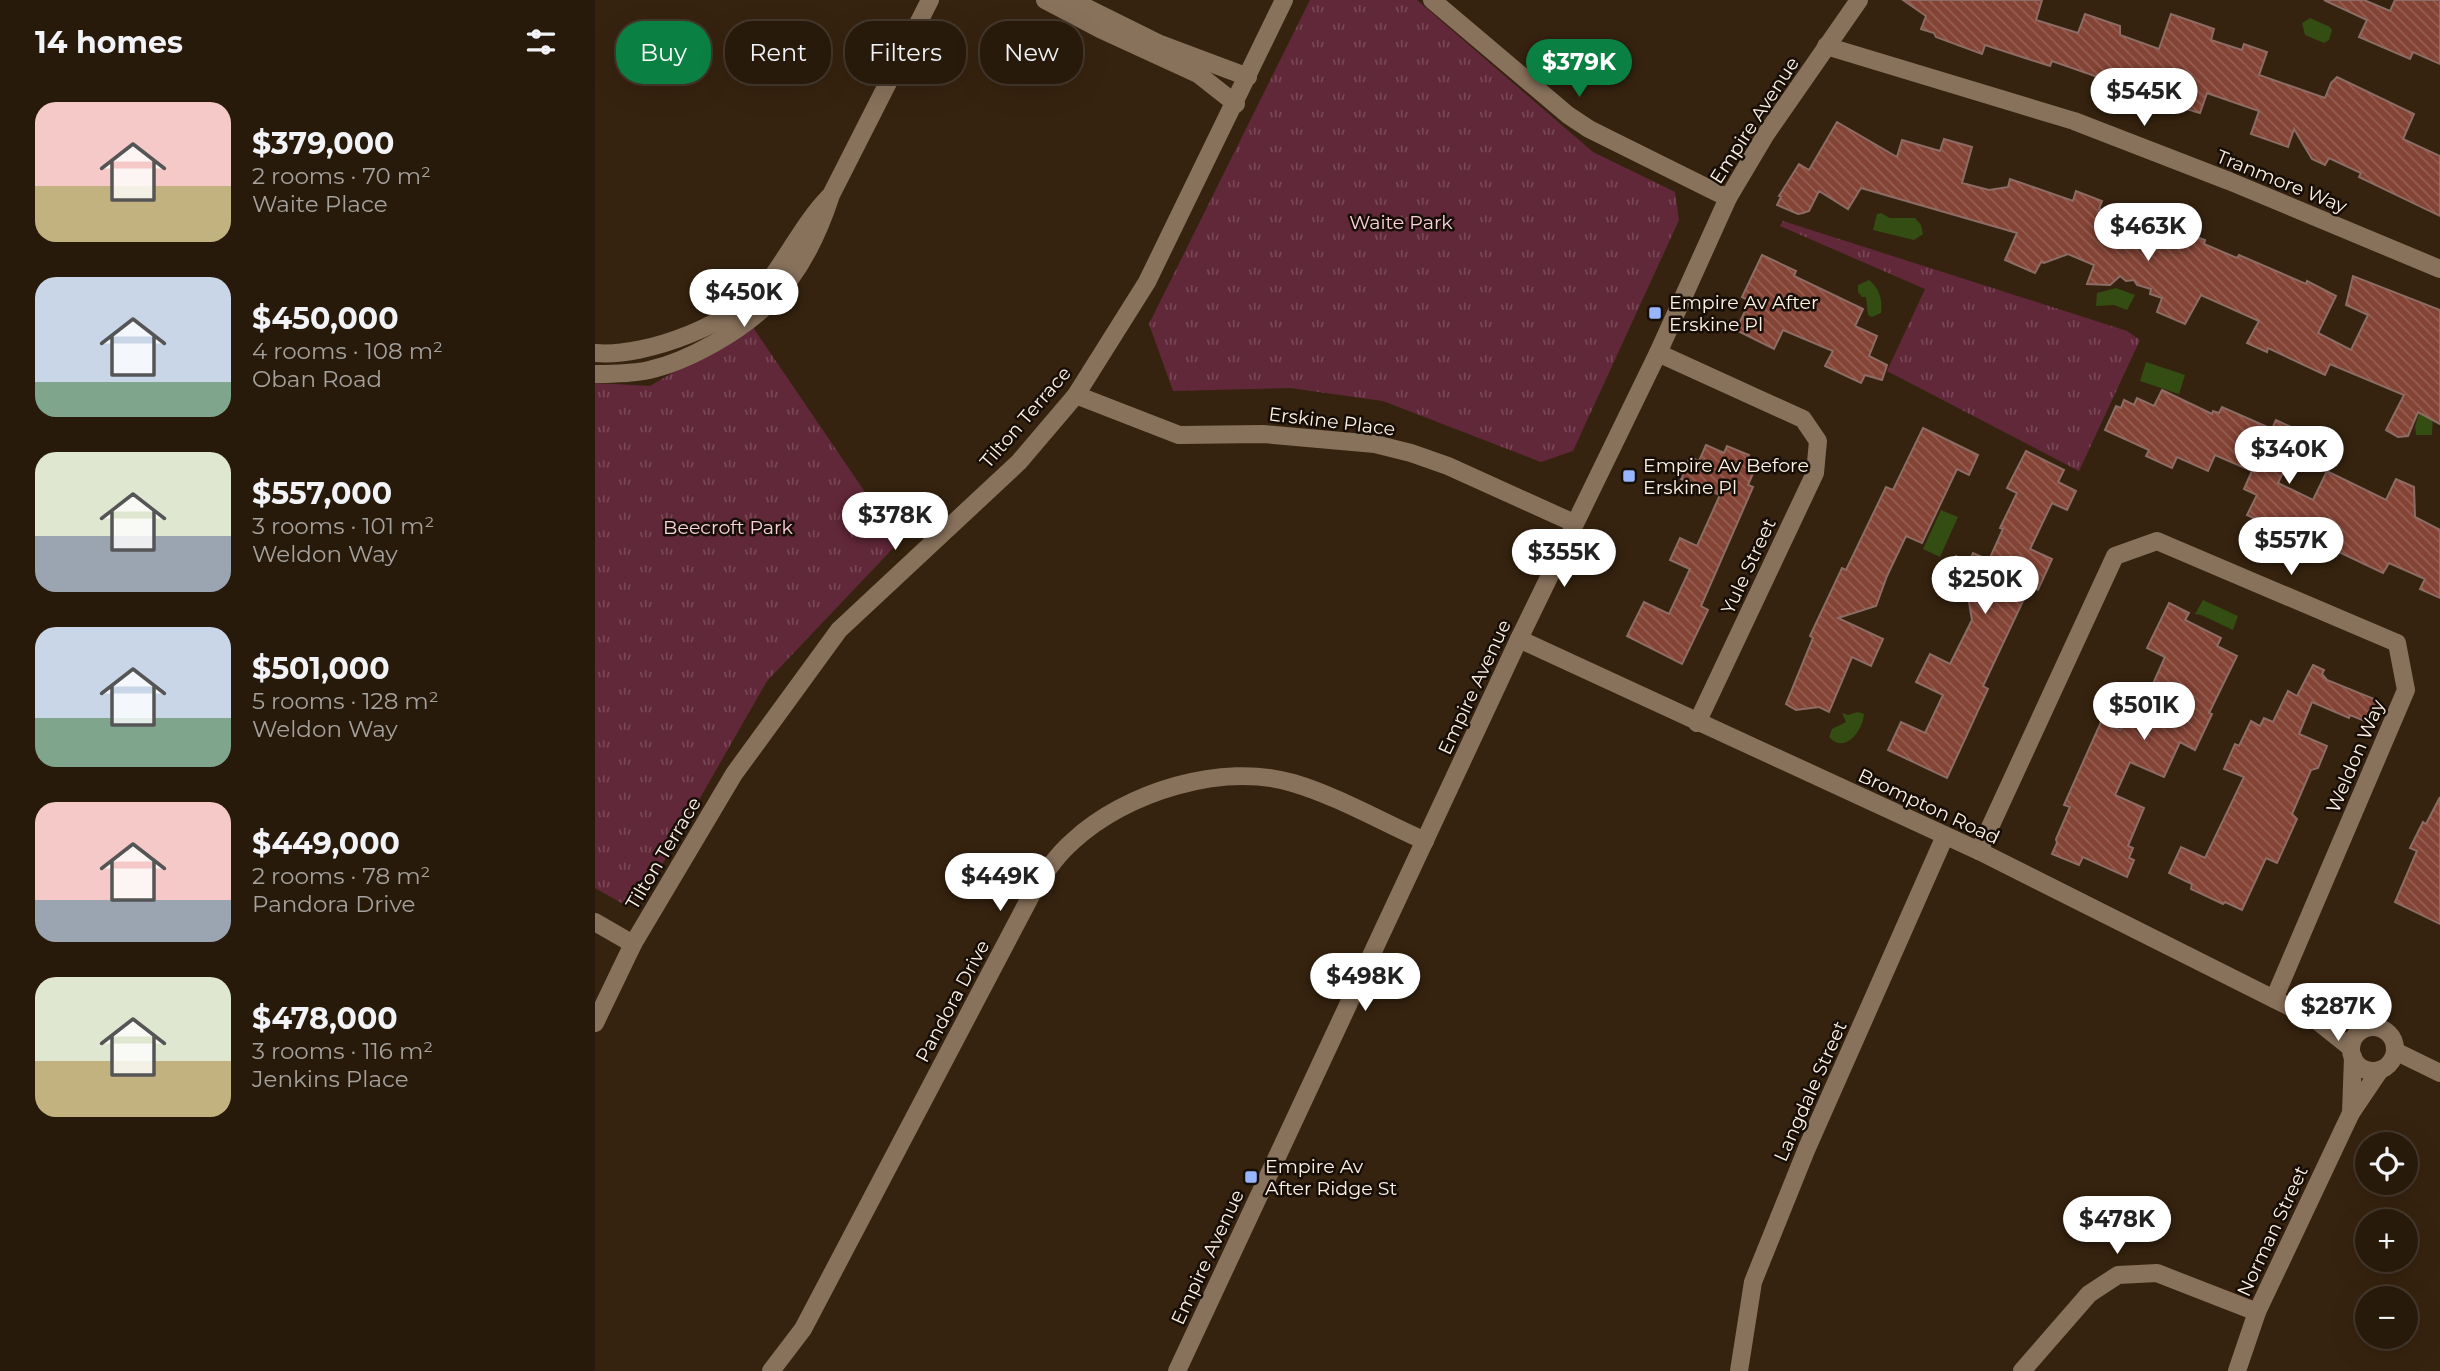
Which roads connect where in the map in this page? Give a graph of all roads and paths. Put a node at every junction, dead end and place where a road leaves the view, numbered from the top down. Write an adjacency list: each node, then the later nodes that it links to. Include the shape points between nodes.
1 (930, 0): 10 (street)
2 (1045, 0): 9 (street, via 1198,74)
3 (1071, 0): 8 (street, via 1160,44)
4 (1285, 0): 8 (street, Tilton Terrace)
5 (1432, 0): 11 (street, via 1568,115)
6 (1859, 0): 7 (street, Empire Avenue)
7 (1826, 47): 11 (street, Empire Avenue); 12 (street, Tranmore Way, via 2074,121)
8 (1248, 77): 9 (street, Tilton Terrace)
9 (1235, 104): 16 (street, Tilton Terrace, via 1147,282)
10 (831, 195): 13 (street, via 811,216 768,283 730,316 667,343); 15 (street, via 821,225 790,277 751,318 716,342 651,370)
11 (1728, 198): 14 (street, Empire Avenue)
12 (2440, 269)
13 (595, 353)
14 (1658, 354): 17 (street, Empire Avenue); 19 (street, Yule Street, via 1803,419 1818,441 1815,473)
15 (595, 374)
16 (1076, 395): 17 (street, Erskine Place, via 1179,435 1263,433 1375,444 1411,453); 24 (street, Tilton Terrace, via 1019,461 839,630 734,774)
17 (1574, 523): 18 (street, Empire Avenue)
18 (1519, 639): 19 (street, Brompton Road); 21 (street, Empire Avenue)
19 (1697, 723): 20 (street, Brompton Road)
20 (1945, 836): 22 (street, Brompton Road); 36 (street, Langdale Street, via 1753,1282)
21 (1425, 841): 34 (street, Pandora Drive, via 1294,783 1255,777 1189,782 1153,793 1092,825 1035,886 803,1329); 35 (street, Empire Avenue)
22 (1979, 851): 25 (street, Brompton Road); 25 (street, Weldon Way, via 2115,556 2157,541 2397,643 2406,690)
23 (595, 922): 24 (street)
24 (633, 944): 27 (street, Tilton Terrace)
25 (2274, 999): 26 (street, Brompton Road)
26 (2316, 1020): 28 (street, Brompton Road); 29 (street, Brompton Road)
27 (595, 1023)
28 (2366, 1028): 29 (street, via 2359,1033); 30 (street, via 2383,1029 2394,1042)
29 (2352, 1052): 30 (street, via 2364,1069 2372,1071); 32 (street, Norman Street)
30 (2388, 1062): 31 (street); 32 (street, Norman Street)
31 (2435, 1071)
32 (2351, 1113): 33 (street, Norman Street)
33 (2257, 1312): 37 (street, via 2157,1273 2118,1275 2088,1294); 38 (street, Norman Street)
34 (771, 1371)
35 (1177, 1371)
36 (1739, 1371)
37 (2022, 1371)
38 (2237, 1371)

